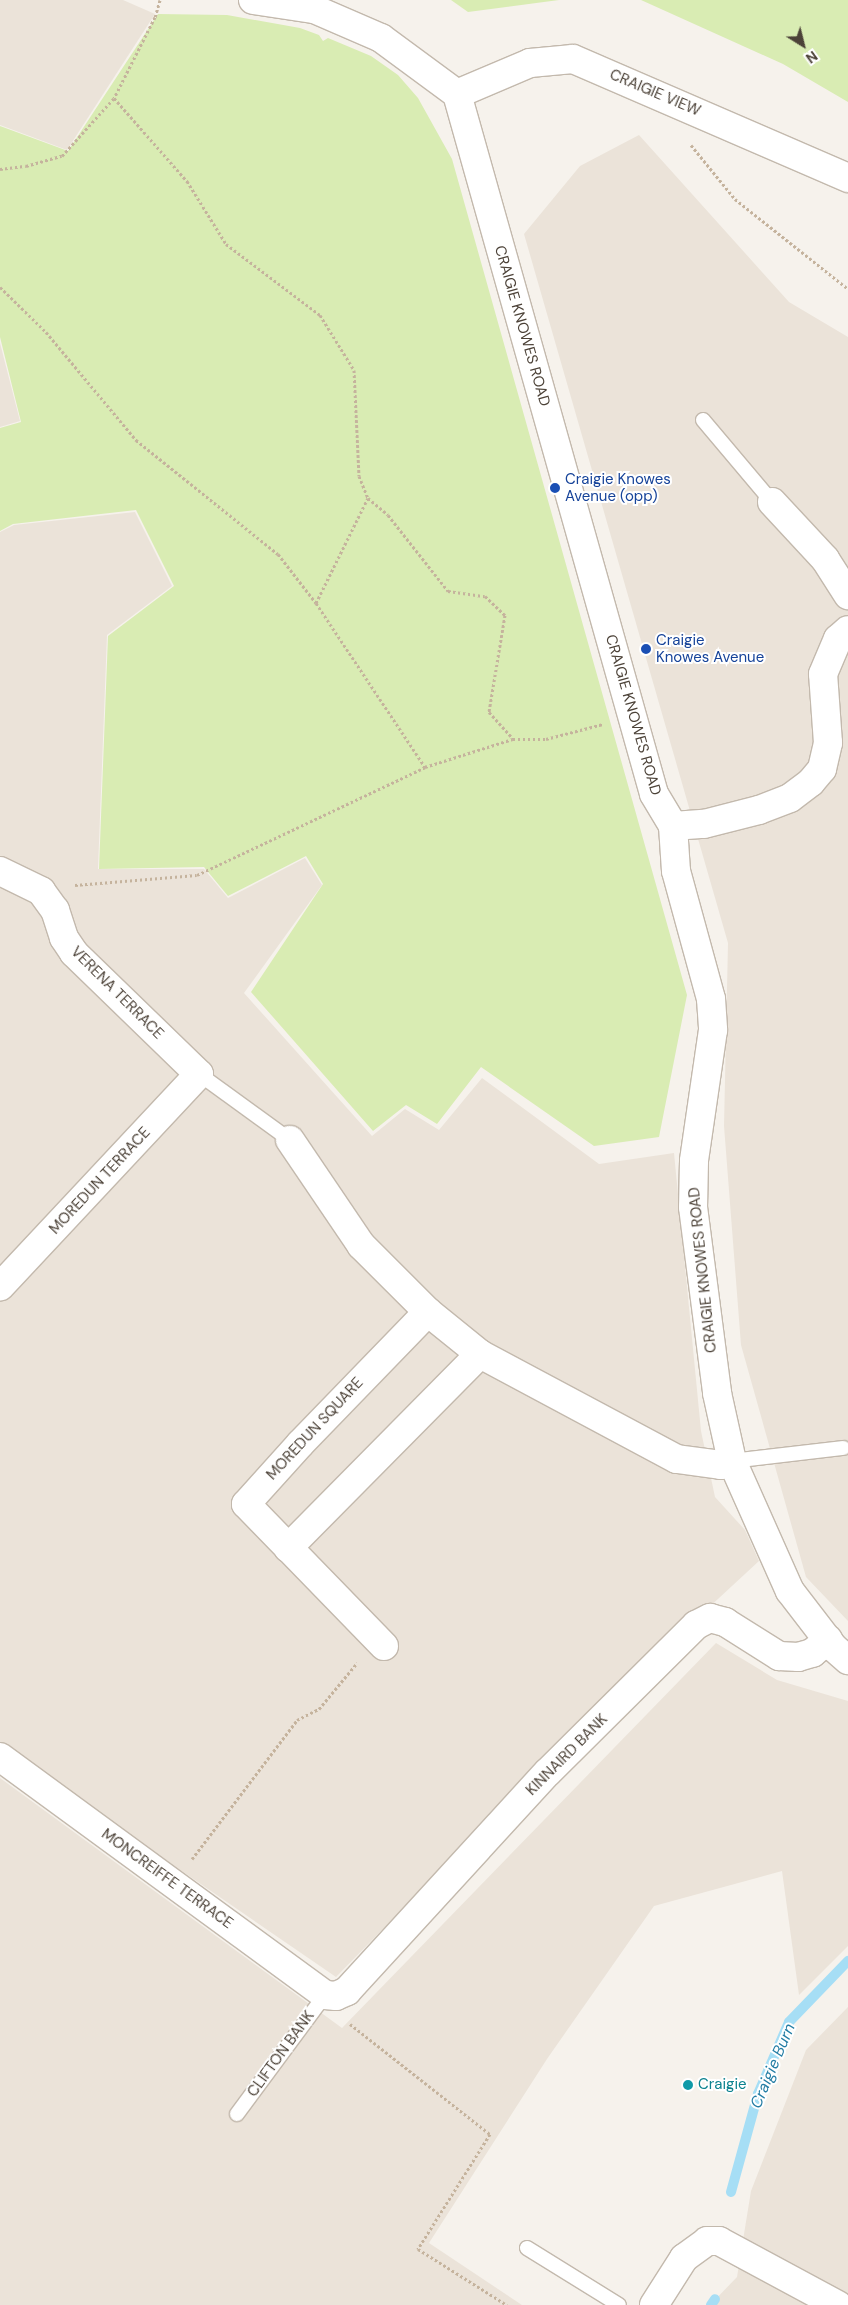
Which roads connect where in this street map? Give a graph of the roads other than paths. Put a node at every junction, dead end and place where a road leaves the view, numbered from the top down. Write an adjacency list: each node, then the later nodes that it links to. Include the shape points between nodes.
1 (253, 0): 2 (street, via 314,9 381,38 424,66)
2 (457, 94): 3 (street, CRAIGIE VIEW, via 530,64 573,59); 8 (street, CRAIGIE KNOWES ROAD, via 654,794)
3 (848, 178)
4 (702, 420): 5 (lane)
5 (772, 502): 6 (street, via 824,559)
6 (848, 596)
7 (848, 630): 8 (street, via 838,639 823,674 828,743 822,769 811,782 790,798 759,810 704,824)
8 (673, 826): 16 (street, CRAIGIE KNOWES ROAD, via 676,871 711,999 713,1030 694,1161 693,1207 717,1393)
9 (0, 871): 10 (street, VERENA TERRACE, via 31,884 48,900 74,953)
10 (199, 1074): 11 (lane); 12 (street, MOREDUN TERRACE)
11 (290, 1140): 13 (street, via 361,1245)
12 (0, 1287)
13 (428, 1312): 14 (street); 17 (street, MOREDUN SQUARE, via 246,1504)
14 (480, 1354): 16 (street, via 677,1459 721,1466); 17 (street)
15 (843, 1448): 16 (lane)
16 (732, 1461): 18 (street, CRAIGIE KNOWES ROAD, via 790,1591)
17 (288, 1548): 19 (street, MOREDUN SQUARE)
18 (828, 1640): 20 (street, CRAIGIE KNOWES ROAD); 22 (street, KINNAIRD BANK, via 812,1653 798,1658 779,1656 725,1622 710,1618 696,1625 548,1772 347,1991)
19 (381, 1642)
20 (848, 1660)
21 (0, 1757): 22 (street, MONCREIFFE TERRACE)
22 (331, 1995): 23 (lane, CLIFTON BANK)
23 (237, 2114)
24 (527, 2248): 25 (lane)
25 (619, 2305)
26 (654, 2305): 27 (street, via 684,2258 707,2241 719,2241)
27 (838, 2305)

